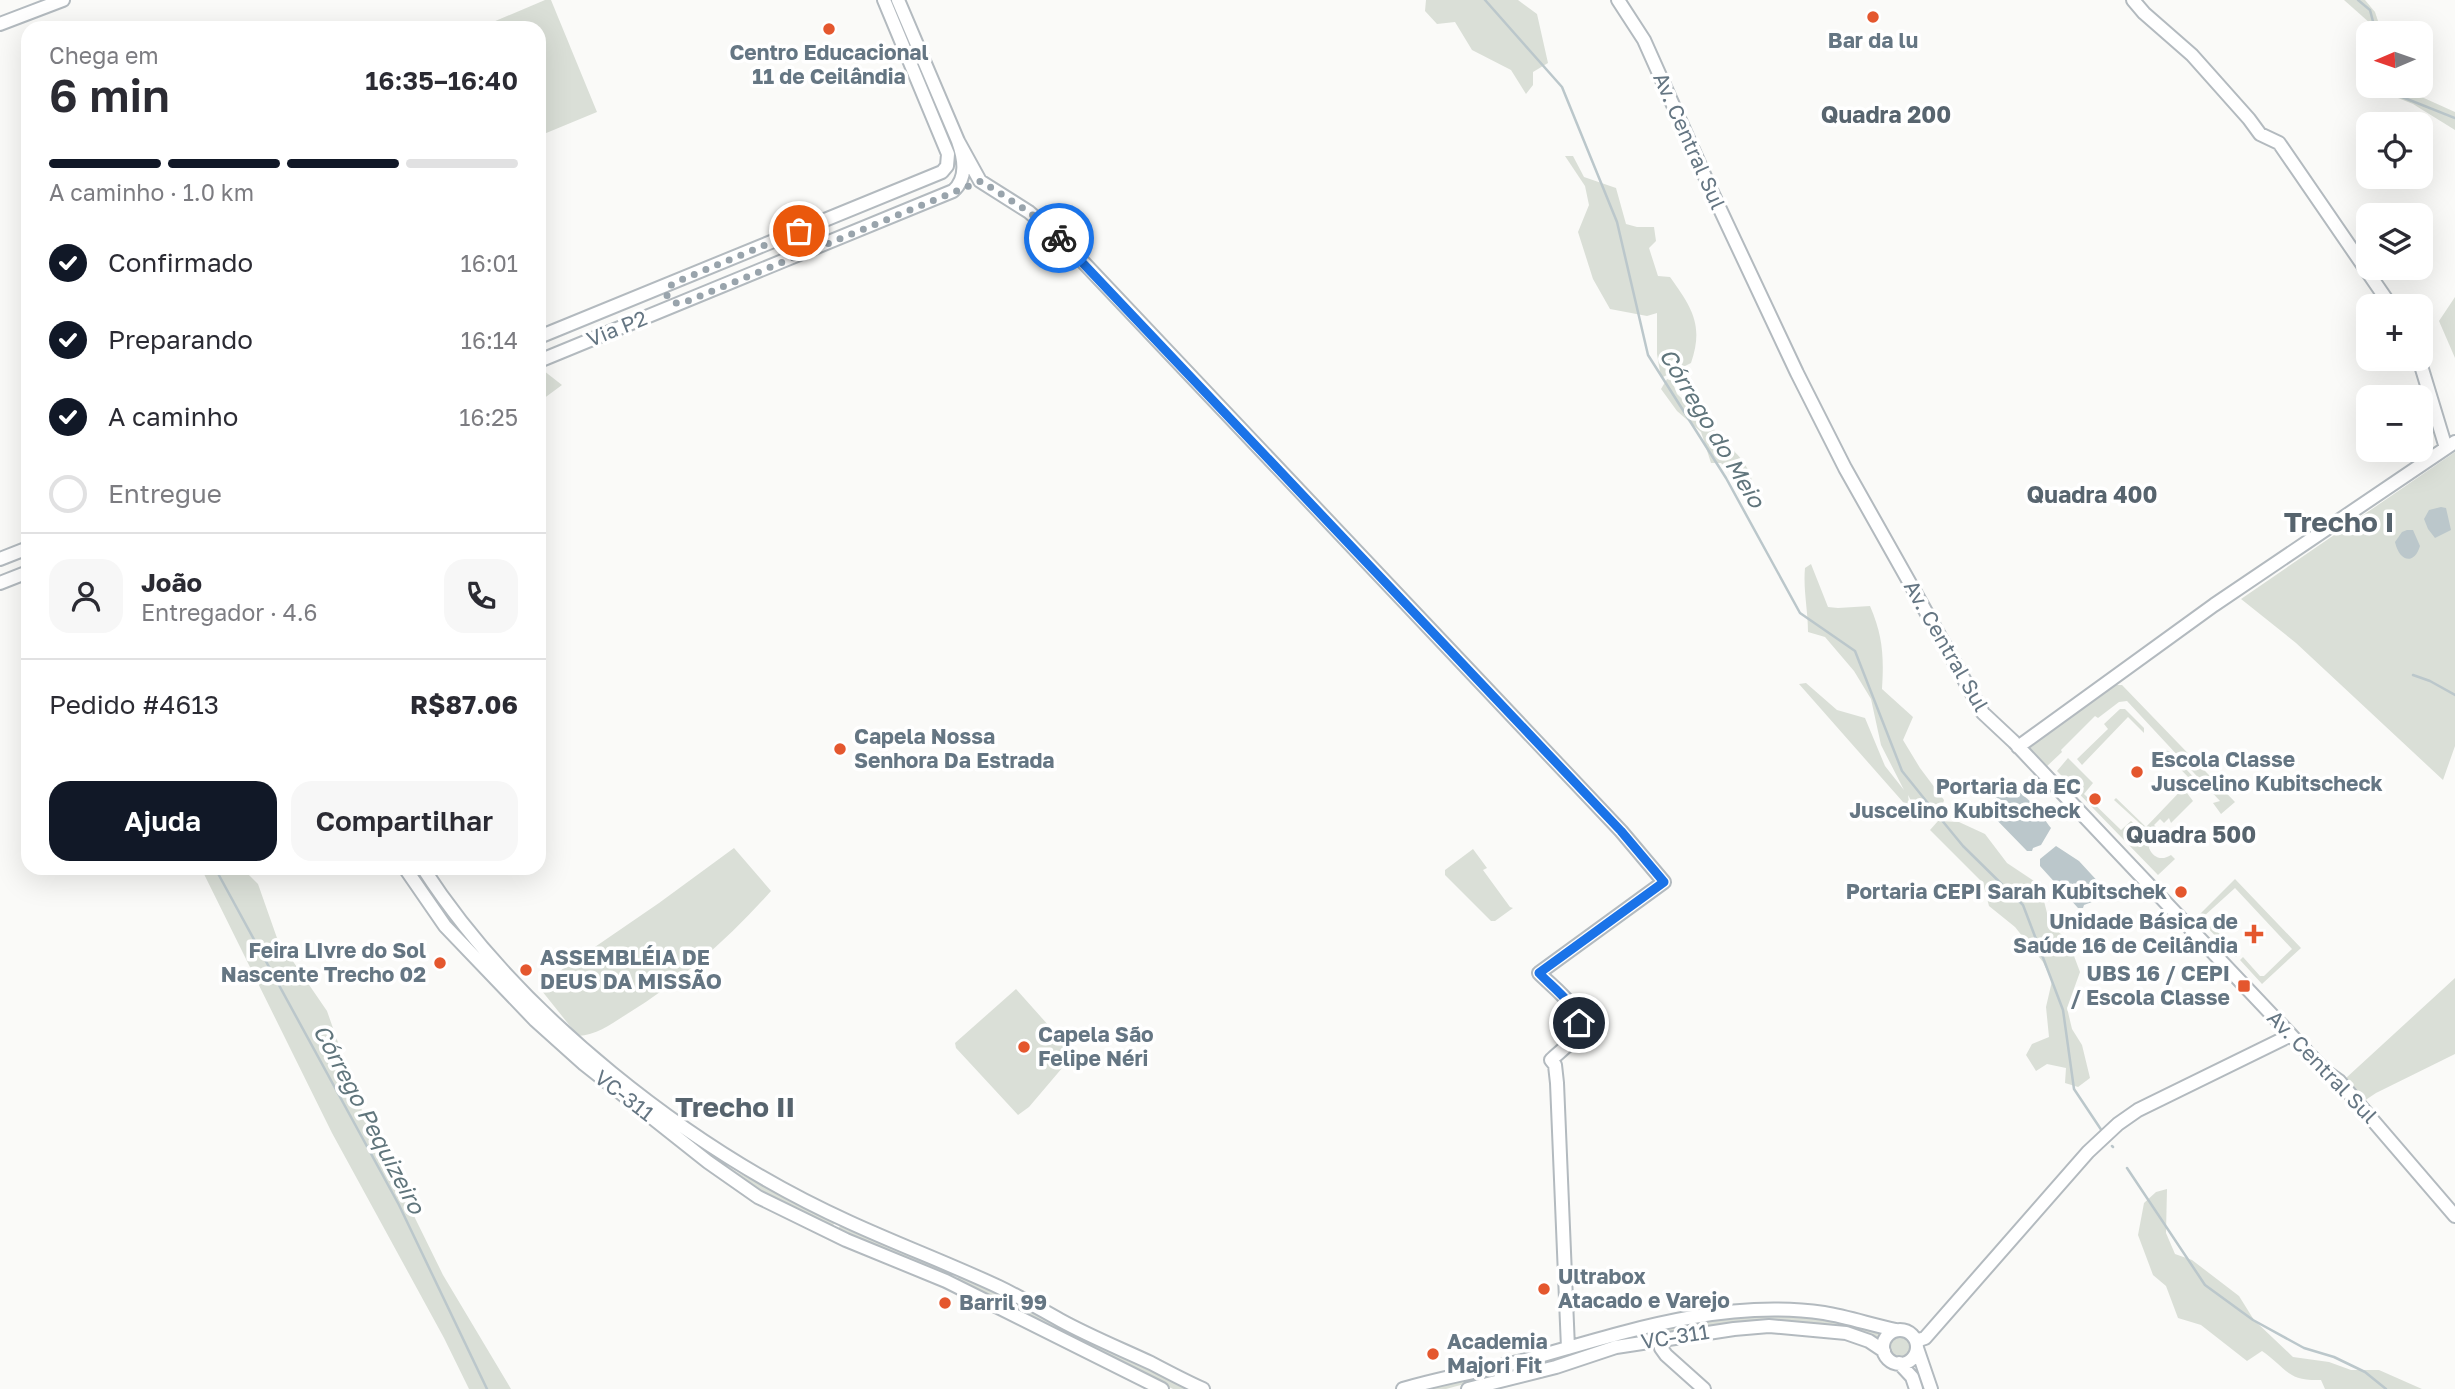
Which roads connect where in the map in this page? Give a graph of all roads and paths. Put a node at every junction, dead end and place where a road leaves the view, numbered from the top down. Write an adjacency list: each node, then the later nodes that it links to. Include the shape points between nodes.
1 (884, 0): 10 (street, Via P2, via 948,154 947,166 935,175)
2 (898, 0): 7 (street)
3 (1618, 0): 23 (street, Av. Central Sul, via 1644,40 1845,468 1983,713)
4 (2133, 0): 11 (street, via 2192,55 2259,134 2279,143)
5 (60, 1): 6 (street)
6 (0, 24)
7 (958, 141): 8 (street); 9 (street, Via P2, via 962,180)
8 (981, 181): 9 (street); 39 (street, via 1029,212 1067,245 1613,822 1664,882 1539,973 1573,1008 1579,1023 1576,1034 1551,1060 1557,1083)
9 (953, 191): 13 (street, Via P2)
10 (676, 282): 12 (street, Via P2); 13 (street, via 668,287 667,296 674,303)
11 (2384, 294)
12 (640, 295): 14 (street, via 650,293 658,300); 15 (street, Via P2)
13 (683, 303): 14 (street, Via P2)
14 (648, 317): 16 (street, Via P2)
15 (546, 334)
16 (546, 358)
17 (2423, 371): 18 (street)
18 (2450, 445): 23 (street, via 2214,604)
19 (21, 551): 20 (street)
20 (0, 559)
21 (21, 575): 22 (street)
22 (0, 583)
23 (2018, 747): 30 (street, Av. Central Sul)
24 (409, 875): 27 (street, VC-311)
25 (428, 875): 26 (street)
26 (432, 882): 27 (street); 28 (street)
27 (419, 890): 29 (street, VC-311)
28 (443, 898): 29 (street); 32 (street, via 540,1009 625,1082 720,1151)
29 (430, 906): 33 (street, VC-311, via 501,986 584,1064 758,1197)
30 (2291, 1035): 31 (street, Av. Central Sul, via 2339,1081); 38 (street, via 2120,1122)
31 (2455, 1216)
32 (848, 1222): 33 (street, via 838,1224); 34 (street)
33 (837, 1235): 35 (street, VC-311)
34 (953, 1266): 35 (street, via 957,1273); 41 (street)
35 (946, 1281): 44 (street)
36 (1896, 1330): 38 (street, via 1906,1331); 39 (street, VC-311, via 1822,1313 1728,1312 1613,1334); 40 (street, via 1885,1340)
37 (1660, 1340): 40 (street, VC-311, via 1769,1326 1846,1334); 45 (street, VC-311, via 1616,1347); 51 (street, via 1666,1355)
38 (1916, 1345): 43 (street, via 1913,1357); 53 (street)
39 (1561, 1350): 42 (street); 45 (street, via 1553,1357)
40 (1884, 1351): 43 (street)
41 (1133, 1355): 44 (street, via 1112,1354); 48 (street)
42 (1528, 1359): 46 (street, via 1533,1362); 49 (street)
43 (1899, 1363): 52 (street)
44 (1118, 1367): 47 (street)
45 (1556, 1367): 46 (street, VC-311)
46 (1532, 1372): 50 (street, VC-311)
47 (1162, 1389)
48 (1203, 1389)
49 (1403, 1389)
50 (1468, 1389)
51 (1704, 1389)
52 (1916, 1389)
53 (1931, 1389)

